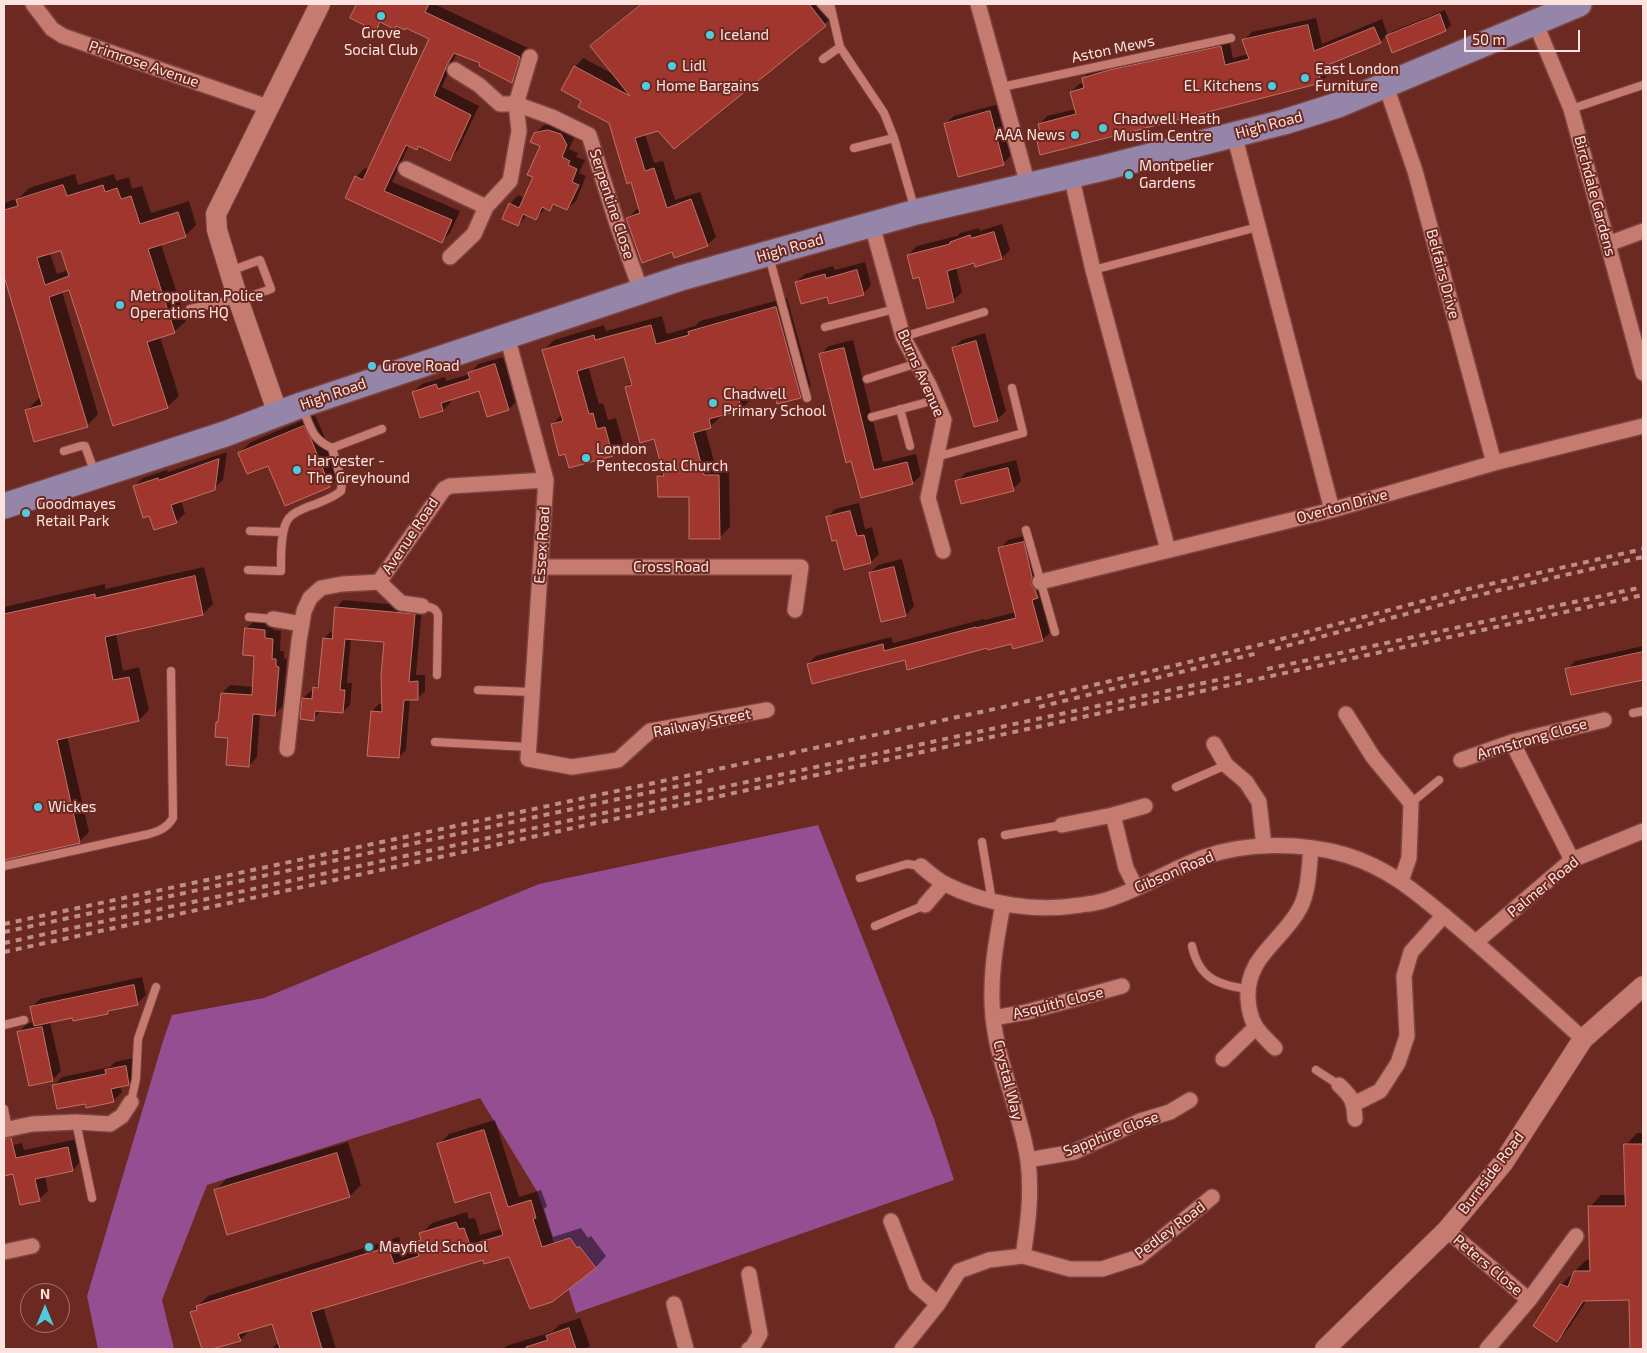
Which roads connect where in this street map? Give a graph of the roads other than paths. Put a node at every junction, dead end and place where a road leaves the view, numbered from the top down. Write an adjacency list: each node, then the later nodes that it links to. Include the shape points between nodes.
1 (33, 4): 18 (street, Primrose Avenue, via 52,30 63,36)
2 (320, 4): 18 (street)
3 (821, 4): 7 (lane)
4 (830, 4): 7 (lane)
5 (978, 4): 15 (street)
6 (1578, 4): 8 (main road, High Road)
7 (834, 17): 10 (lane)
8 (1535, 22): 16 (main road, High Road); 19 (street, Birchdale Gardens)
9 (1231, 38): 15 (lane, Aston Mews)
10 (840, 47): 12 (lane); 21 (lane, via 884,114)
11 (530, 57): 17 (street)
12 (823, 59)
13 (455, 70): 17 (street, Serpentine Close, via 480,85 500,104)
14 (1643, 85): 19 (lane)
15 (1002, 86): 25 (street)
16 (1386, 86): 20 (main road, High Road, via 1338,106); 60 (street, Belfairs Drive, via 1415,171)
17 (516, 104): 26 (street, via 519,131 510,181); 36 (street, Serpentine Close, via 589,135 616,224)
18 (268, 107): 35 (street, via 216,214 217,230)
19 (1571, 109): 31 (street, Birchdale Gardens)
20 (1234, 134): 24 (main road, High Road); 29 (street)
21 (894, 138): 22 (lane); 27 (lane)
22 (854, 148)
23 (406, 169): 26 (street)
24 (1071, 176): 25 (main road, High Road); 34 (street)
25 (1028, 185): 27 (main road, High Road)
26 (486, 207): 33 (street, via 474,234)
27 (916, 212): 28 (main road, High Road)
28 (872, 225): 32 (main road, High Road); 38 (street, Burns Avenue)
29 (1258, 227): 34 (lane); 64 (street)
30 (1643, 231): 31 (street)
31 (1608, 244): 45 (street, Birchdale Gardens)
32 (769, 254): 36 (main road, High Road); 48 (lane)
33 (450, 257)
34 (1092, 270): 68 (street)
35 (230, 271): 37 (street); 37 (lane, via 260,260 272,288)
36 (641, 291): 42 (main road, High Road)
37 (238, 299): 39 (lane); 52 (street)
38 (895, 308): 41 (lane); 43 (street, Burns Avenue)
39 (190, 309)
40 (984, 312): 43 (lane)
41 (825, 327)
42 (507, 336): 50 (main road, High Road); 62 (street, Essex Road)
43 (903, 337): 44 (street, Burns Avenue)
44 (918, 364): 46 (lane); 49 (street, Burns Avenue)
45 (1643, 373)
46 (867, 378)
47 (1012, 388): 59 (lane, via 1023,433)
48 (807, 398)
49 (935, 400): 51 (lane); 59 (street, Burns Avenue, via 944,420)
50 (301, 405): 52 (main road, High Road); 57 (lane, via 316,439)
51 (900, 409): 53 (lane); 56 (lane)
52 (278, 414): 61 (main road, High Road)
53 (872, 417)
54 (1643, 426): 60 (street, Overton Drive)
55 (382, 429): 57 (lane)
56 (910, 446)
57 (332, 448): 67 (lane, via 342,482 341,491 294,514 285,523)
58 (64, 451): 61 (lane, via 86,446)
59 (936, 457): 69 (street, Burns Avenue, via 928,498)
60 (1494, 463): 64 (street, Overton Drive)
61 (96, 476): 63 (main road, High Road)
62 (546, 480): 70 (street, Essex Road); 72 (street, Avenue Road, via 444,489)
63 (4, 506)
64 (1332, 510): 68 (street, Overton Drive)
65 (1026, 530): 73 (lane)
66 (250, 531): 67 (lane)
67 (283, 532): 71 (lane, via 280,572)
68 (1168, 550): 73 (street, Overton Drive)
69 (943, 551)
70 (541, 567): 75 (street, Cross Road, via 801,567); 83 (street, Essex Road)
71 (248, 570)
72 (380, 582): 74 (street, via 401,603); 78 (street, Avenue Road, via 321,588 310,598)
73 (1040, 582): 79 (lane)
74 (422, 606): 81 (lane, via 433,608 438,615)
75 (795, 610)
76 (248, 617): 77 (lane)
77 (273, 620): 78 (street)
78 (302, 624): 92 (street, Avenue Road)
79 (1054, 632)
80 (171, 671): 108 (lane, via 173,818 170,824 157,832)
81 (437, 675)
82 (478, 690): 83 (lane)
83 (532, 692): 93 (street, Essex Road)
84 (768, 710): 93 (street, Railway Street, via 650,731 618,760 572,766)
85 (1643, 711): 86 (lane)
86 (1633, 713)
87 (1346, 714): 98 (street, via 1373,757)
88 (1604, 720): 90 (street, Armstrong Close)
89 (435, 742): 93 (lane)
90 (1512, 742): 94 (street, Armstrong Close); 107 (street)
91 (1214, 744): 95 (street)
92 (287, 749)
93 (528, 753)
94 (1461, 760)
95 (1226, 765): 97 (lane); 105 (street, via 1246,782 1259,802)
96 (1438, 780): 98 (lane)
97 (1176, 787)
98 (1411, 803): 111 (street, via 1410,858)
99 (1145, 806): 100 (street)
100 (1113, 815): 101 (street); 113 (street, via 1126,868)
101 (1062, 825): 103 (lane)
102 (1643, 831): 107 (street, Palmer Road)
103 (1005, 835)
104 (982, 842): 114 (lane)
105 (1264, 846): 106 (street, Gibson Road); 113 (street, Gibson Road, via 1204,857)
106 (1311, 848): 111 (street, Gibson Road, via 1345,855); 123 (street, via 1301,907 1253,969)
107 (1572, 860): 118 (street, Palmer Road)
108 (4, 866)
109 (920, 866): 110 (lane, via 907,864); 112 (street, Gibson Road)
110 (860, 878)
111 (1401, 881): 116 (street, Gibson Road)
112 (944, 883): 114 (street, Gibson Road); 115 (street)
113 (1136, 888): 114 (street, Gibson Road, via 1102,902 1065,907 1033,908)
114 (998, 903): 124 (street, Crystal Way)
115 (925, 905): 117 (lane)
116 (1444, 915): 118 (street, Gibson Road); 132 (street, via 1411,952 1404,976 1407,1036 1398,1063 1380,1091 1354,1112 1349,1095)
117 (876, 926)
118 (1476, 942): 128 (street, Gibson Road)
119 (1192, 946): 123 (lane, via 1199,968 1208,976 1220,983)
120 (1122, 986): 124 (street, Asquith Close)
121 (1643, 986): 128 (street, Burnside Road)
122 (156, 987): 134 (lane, via 138,1039)
123 (1248, 988): 127 (street, via 1249,1010)
124 (993, 1018): 138 (street, Crystal Way)
125 (24, 1020): 126 (lane)
126 (4, 1025)
127 (1256, 1028): 129 (street); 130 (street)
128 (1583, 1039): 142 (street, Burnside Road, via 1503,1163)
129 (1276, 1048)
130 (1223, 1058)
131 (1316, 1070): 132 (lane)
132 (1339, 1085)
133 (1190, 1100): 138 (street, Sapphire Close, via 1170,1112 1140,1121 1074,1152)
134 (131, 1102): 136 (street, via 122,1116 110,1124)
135 (4, 1109): 137 (lane)
136 (76, 1122): 137 (street); 140 (lane)
137 (6, 1129)
138 (1028, 1160): 146 (street, Crystal Way, via 1030,1213)
139 (1212, 1197): 146 (street, Pedley Road, via 1139,1257 1102,1269 1070,1269)
140 (92, 1198)
141 (891, 1221): 150 (street, via 916,1285)
142 (1447, 1230): 148 (street, Peters Close); 154 (street, Burnside Road)
143 (1576, 1236): 148 (street, Peters Close)
144 (32, 1246): 145 (street)
145 (4, 1252)
146 (1023, 1256): 150 (street, Pedley Road, via 989,1260 959,1271)
147 (749, 1274): 152 (street, via 760,1334)
148 (1529, 1300): 155 (street, Peters Close)
149 (674, 1304): 151 (street)
150 (938, 1304): 153 (street, Pedley Road)
151 (686, 1349)
152 (749, 1349)
153 (902, 1349)
154 (1325, 1349)
155 (1487, 1349)

